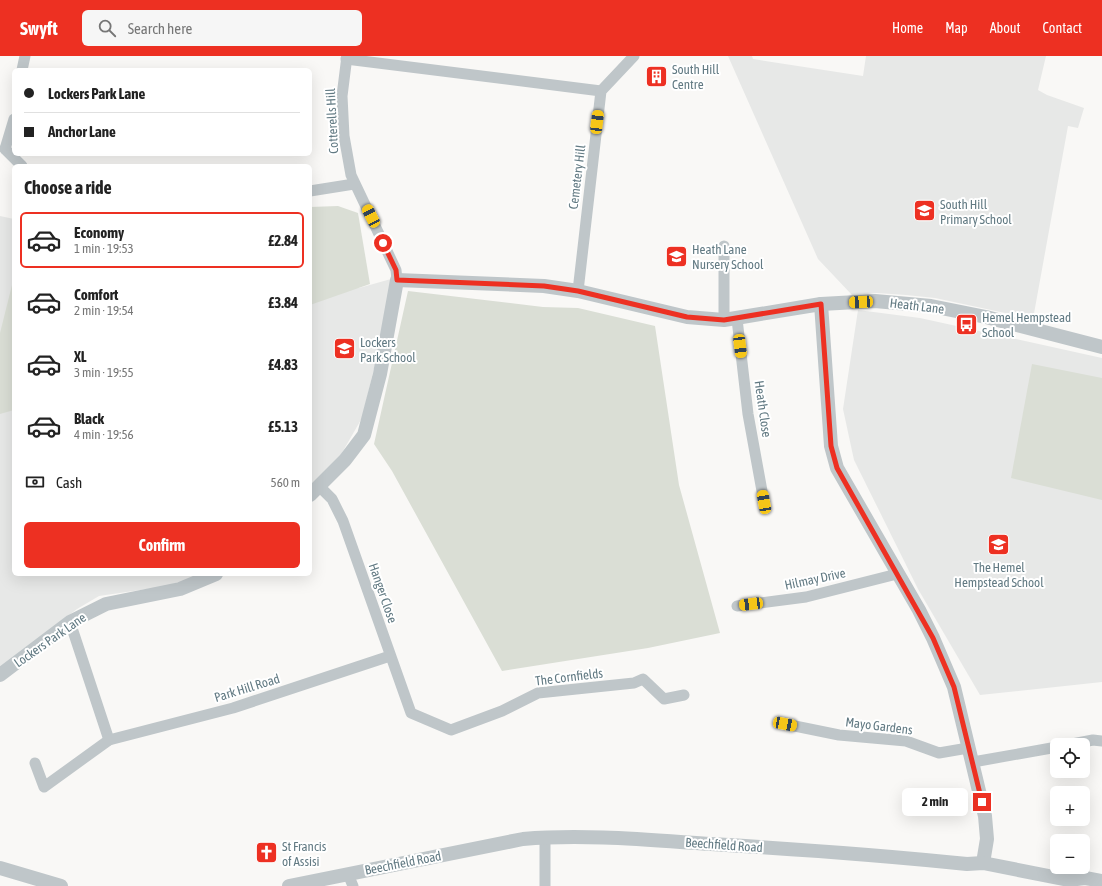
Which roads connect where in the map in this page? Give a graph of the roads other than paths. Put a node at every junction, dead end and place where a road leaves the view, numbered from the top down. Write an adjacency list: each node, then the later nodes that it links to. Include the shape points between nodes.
1 (25, 56): 4 (street)
2 (634, 56): 5 (street)
3 (346, 57): 5 (street); 9 (street, Cotterells Hill, via 342,96 344,136)
4 (22, 68)
5 (601, 91): 13 (street, Cemetery Hill)
6 (12, 124): 7 (street)
7 (2, 150): 8 (street)
8 (20, 164)
9 (354, 184): 10 (street); 12 (street, via 396,270)
10 (312, 191)
11 (724, 246): 15 (street, Heath Close)
12 (397, 280): 13 (street, Heath Lane, via 544,286); 17 (street, via 380,374 364,435 345,460)
13 (578, 291): 15 (street, Heath Lane, via 687,317)
14 (821, 304): 15 (street, Heath Lane); 16 (street, Heath Lane, via 875,302 931,306); 19 (street, via 831,446 837,468)
15 (731, 320): 18 (street, Heath Close)
16 (1102, 347)
17 (315, 491): 23 (street, Hanger Close, via 332,499 343,521)
18 (764, 502)
19 (897, 574): 21 (street, Hilmay Drive, via 806,598); 31 (street, via 933,638 954,687)
20 (211, 576): 22 (street, Lockers Park Lane, via 180,589 106,604)
21 (737, 606)
22 (70, 622): 24 (street, Lockers Park Lane); 28 (street)
23 (390, 656): 26 (street, Hanger Close); 28 (street, Park Hill Road, via 233,708)
24 (0, 675)
25 (684, 695): 26 (street, The Cornfields, via 664,699 643,679 634,684 538,693 502,711 450,730)
26 (411, 713)
27 (785, 724): 31 (street, Mayo Gardens, via 840,735 906,741 939,753)
28 (109, 740): 34 (street, Park Hill Road, via 44,787)
29 (1090, 741): 30 (street)
30 (1102, 741)
31 (968, 748): 33 (street)
32 (1050, 748): 33 (street)
33 (973, 762): 36 (street, via 985,816 987,839)
34 (35, 763)
35 (545, 837): 36 (street, Beechfield Road, via 656,840 967,864); 38 (street, Beechfield Road, via 523,839); 43 (street)
36 (983, 863): 40 (street, Beechfield Road)
37 (0, 868): 41 (street)
38 (350, 880): 42 (street, Beechfield Road)
39 (1102, 881): 40 (street, Beechfield Road, via 1085,878)
40 (1068, 883)
41 (61, 886)
42 (290, 886)
43 (545, 886)

